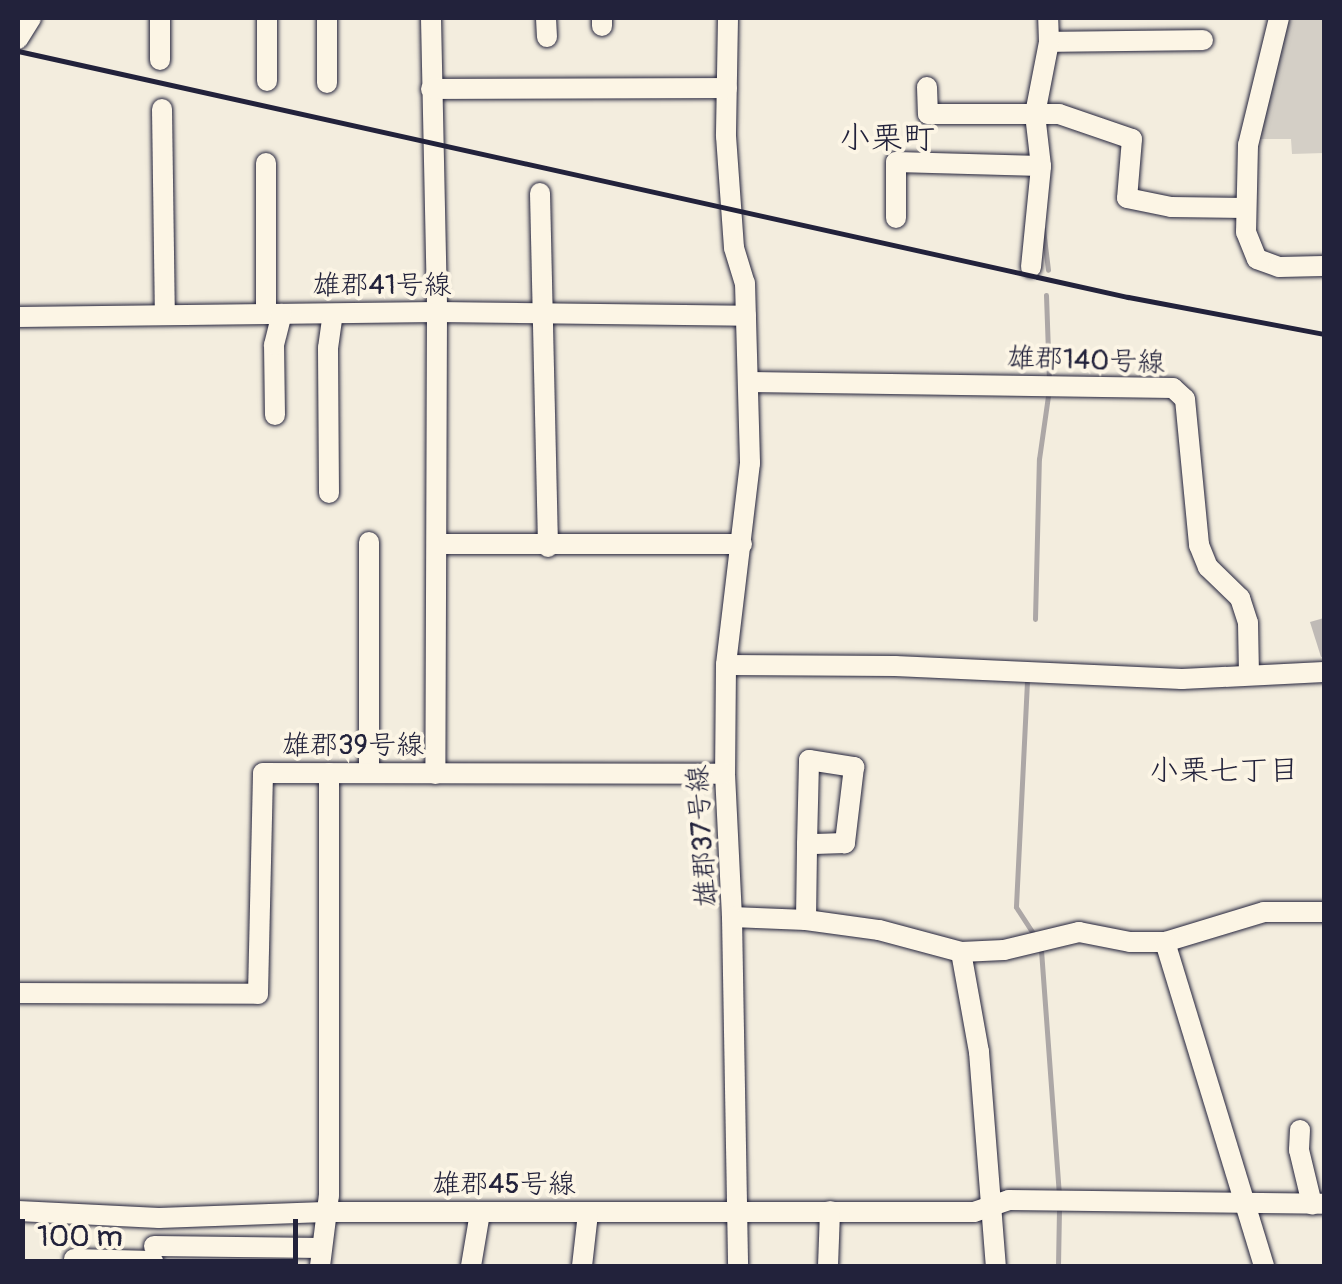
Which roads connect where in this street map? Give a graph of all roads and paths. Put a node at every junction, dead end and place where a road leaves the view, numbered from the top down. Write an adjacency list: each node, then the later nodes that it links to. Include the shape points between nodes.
1 (31, 18): 9 (street)
2 (160, 18): 12 (street)
3 (267, 18): 13 (street)
4 (327, 18): 14 (street)
5 (431, 18): 16 (street)
6 (728, 18): 17 (street, 雄郡37号線)
7 (1048, 18): 11 (street)
8 (1279, 18): 23 (street, via 1248,144)
9 (18, 39)
10 (1204, 40): 11 (street)
11 (1049, 42): 19 (street)
12 (160, 60)
13 (268, 81)
14 (328, 84)
15 (927, 87): 19 (street, via 928,114)
16 (431, 88): 17 (street); 27 (street)
17 (727, 88): 32 (street, 雄郡37号線, via 734,248)
18 (162, 109): 31 (street)
19 (1035, 114): 21 (street); 23 (street, via 1059,114 1132,139 1127,198 1171,207)
20 (266, 164): 28 (street)
21 (1042, 166): 24 (street, via 896,162); 25 (street)
22 (540, 193): 30 (street)
23 (1245, 208): 26 (street, via 1257,258 1279,267)
24 (896, 218)
25 (1031, 266)
26 (1324, 266)
27 (436, 312): 29 (street, 雄郡41号線); 30 (street, 雄郡41号線); 38 (street)
28 (274, 314): 29 (street, 雄郡41号線); 31 (street, 雄郡41号線); 35 (street)
29 (333, 314): 36 (street)
30 (544, 314): 32 (street, 雄郡41号線); 40 (street)
31 (166, 315): 33 (street, 雄郡41号線)
32 (746, 316): 34 (street, 雄郡37号線)
33 (18, 317)
34 (749, 382): 39 (street, 雄郡37号線); 43 (street, 雄郡140号線, via 1173,388 1185,400 1199,546 1208,566 1240,598 1248,623)
35 (275, 416)
36 (329, 493)
37 (369, 542): 45 (street)
38 (438, 544): 40 (street); 46 (street)
39 (742, 544): 40 (street); 41 (street, 雄郡37号線)
40 (548, 547)
41 (726, 665): 43 (street, via 1182,679); 47 (street, 雄郡37号線)
42 (1324, 672): 43 (street)
43 (1249, 675)
44 (329, 773): 45 (street, 雄郡39号線); 54 (street, 雄郡39号線, via 262,773 258,994); 61 (street)
45 (369, 773): 46 (street, 雄郡39号線)
46 (435, 774): 47 (street, 雄郡39号線)
47 (725, 774): 50 (street, 雄郡37号線)
48 (807, 844): 51 (street)
49 (1324, 912): 52 (street, via 1264,912)
50 (732, 917): 51 (street, 雄郡37号線); 64 (street)
51 (806, 920): 53 (street, 雄郡37号線)
52 (1165, 942): 53 (street, 雄郡37号線, via 1079,932 1004,950); 56 (street)
53 (961, 952): 58 (street, via 979,1052)
54 (18, 992)
55 (1300, 1130): 57 (street, via 1299,1150)
56 (1246, 1204): 57 (street, 雄郡45号線); 58 (street, 雄郡45号線, via 1009,1200); 74 (street)
57 (1318, 1204)
58 (990, 1206): 60 (street, 雄郡45号線, via 974,1212); 73 (street)
59 (18, 1211): 65 (street, 雄郡45号線)
60 (830, 1211): 64 (street, 雄郡45号線); 72 (street)
61 (325, 1212): 62 (street, 雄郡45号線); 65 (street, 雄郡45号線); 67 (street)
62 (480, 1213): 63 (street, 雄郡45号線); 69 (street)
63 (588, 1213): 64 (street, 雄郡45号線); 70 (street)
64 (740, 1214): 71 (street)
65 (159, 1218): 66 (street)
66 (154, 1258): 67 (street); 68 (street)
67 (320, 1258)
68 (74, 1259)
69 (471, 1266)
70 (582, 1266)
71 (738, 1266)
72 (828, 1266)
73 (996, 1266)
74 (1264, 1266)

